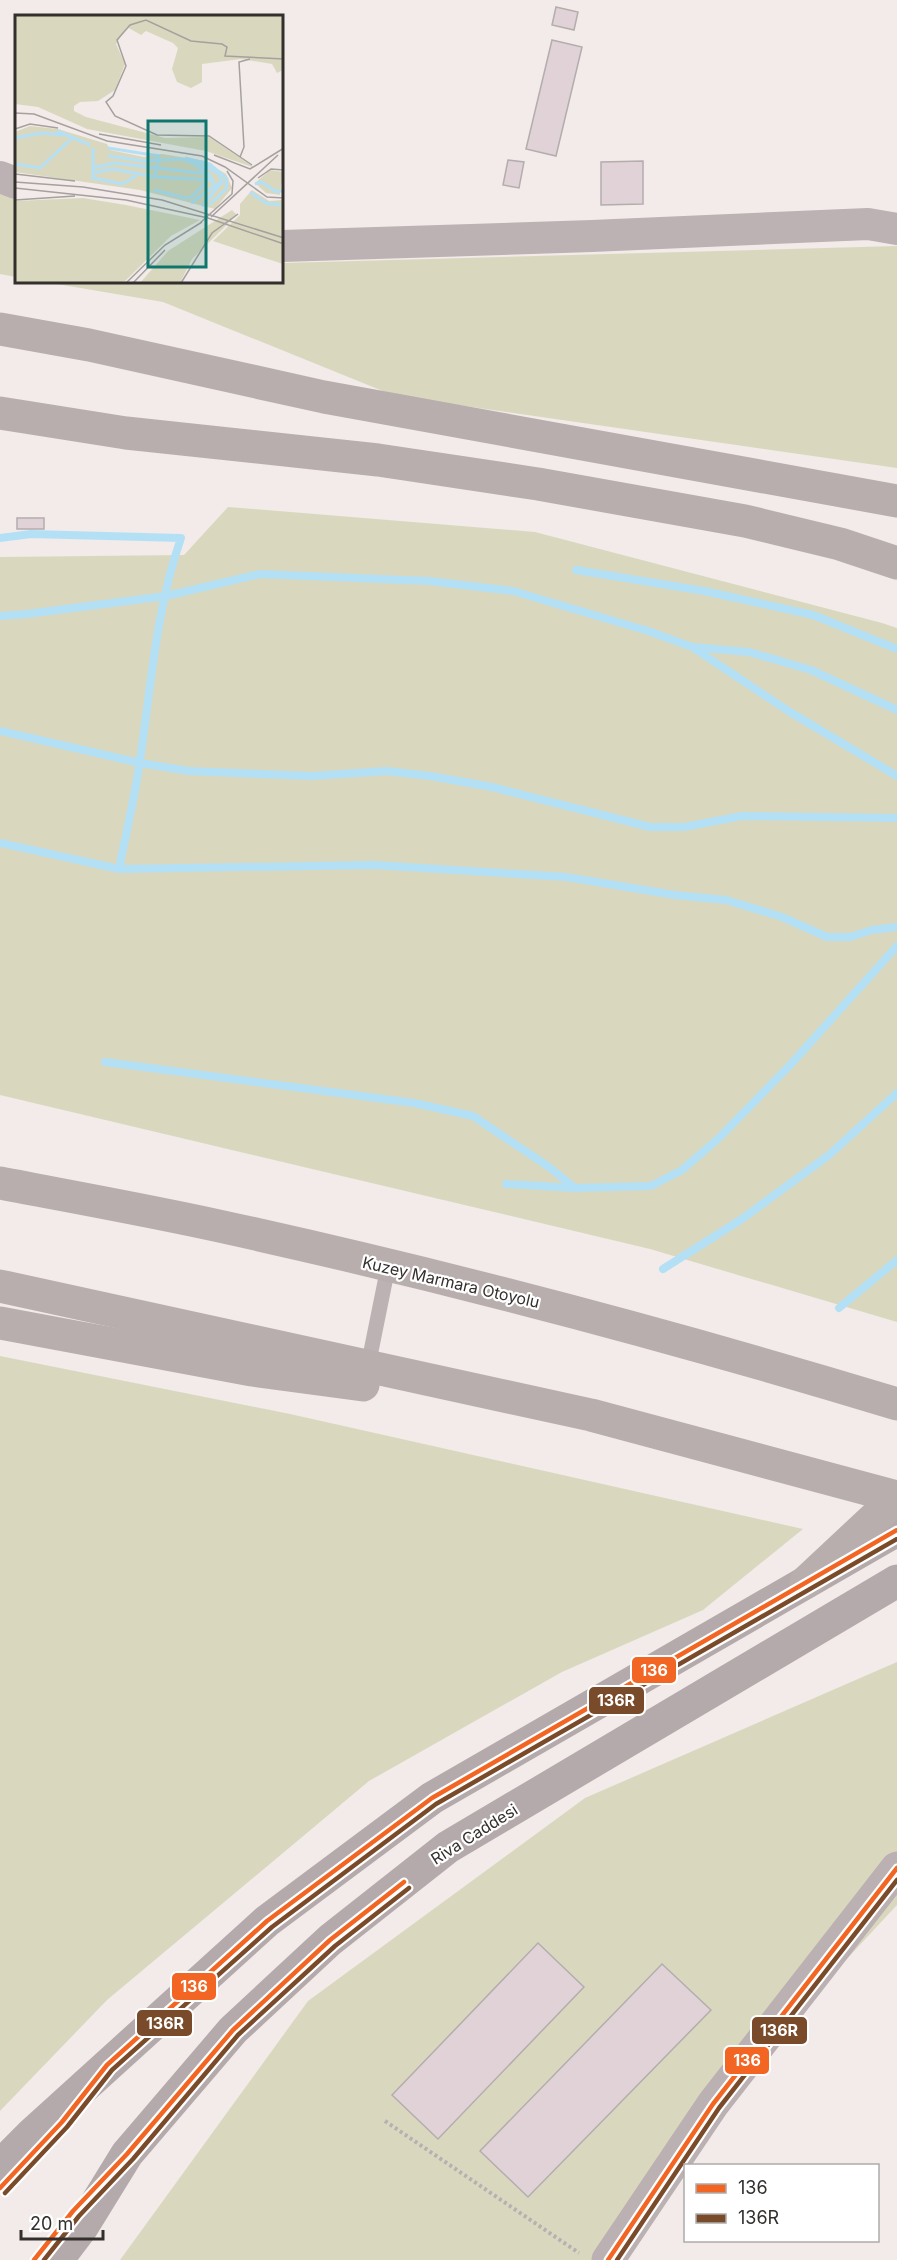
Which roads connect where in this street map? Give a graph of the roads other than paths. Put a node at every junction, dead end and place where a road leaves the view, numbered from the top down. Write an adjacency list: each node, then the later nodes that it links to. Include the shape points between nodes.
1 (0, 177): 2 (street)
2 (15, 183)
3 (897, 229): 4 (street, via 868,224)
4 (284, 246)
5 (0, 329): 7 (highway, via 324,397)
6 (0, 413): 10 (highway, via 126,433 378,460 538,484 745,521 840,544)
7 (584, 443): 8 (highway); 9 (highway, via 659,462 814,491)
8 (897, 501)
9 (897, 516)
10 (896, 563)
11 (0, 1183): 12 (highway, Kuzey Marmara Otoyolu, via 219,1226)
12 (388, 1266): 15 (lane); 16 (highway, Kuzey Marmara Otoyolu, via 554,1306)
13 (0, 1286): 15 (highway)
14 (0, 1323): 17 (highway, via 252,1370)
15 (368, 1366): 17 (highway)
16 (897, 1404)
17 (591, 1415): 18 (highway)
18 (897, 1497): 21 (highway)
19 (897, 1530): 21 (main road)
20 (897, 1581): 24 (main road, Riva Caddesi, via 448,1847 330,1940 257,2007)
21 (806, 1582): 23 (main road, via 432,1798 267,1921)
22 (897, 1868): 27 (main road)
23 (107, 2065): 25 (main road); 26 (main road, via 62,2122)
24 (127, 2154): 28 (main road); 29 (main road, Riva Caddesi)
25 (0, 2166)
26 (0, 2188)
27 (597, 2258)
28 (34, 2260)
29 (57, 2260)

